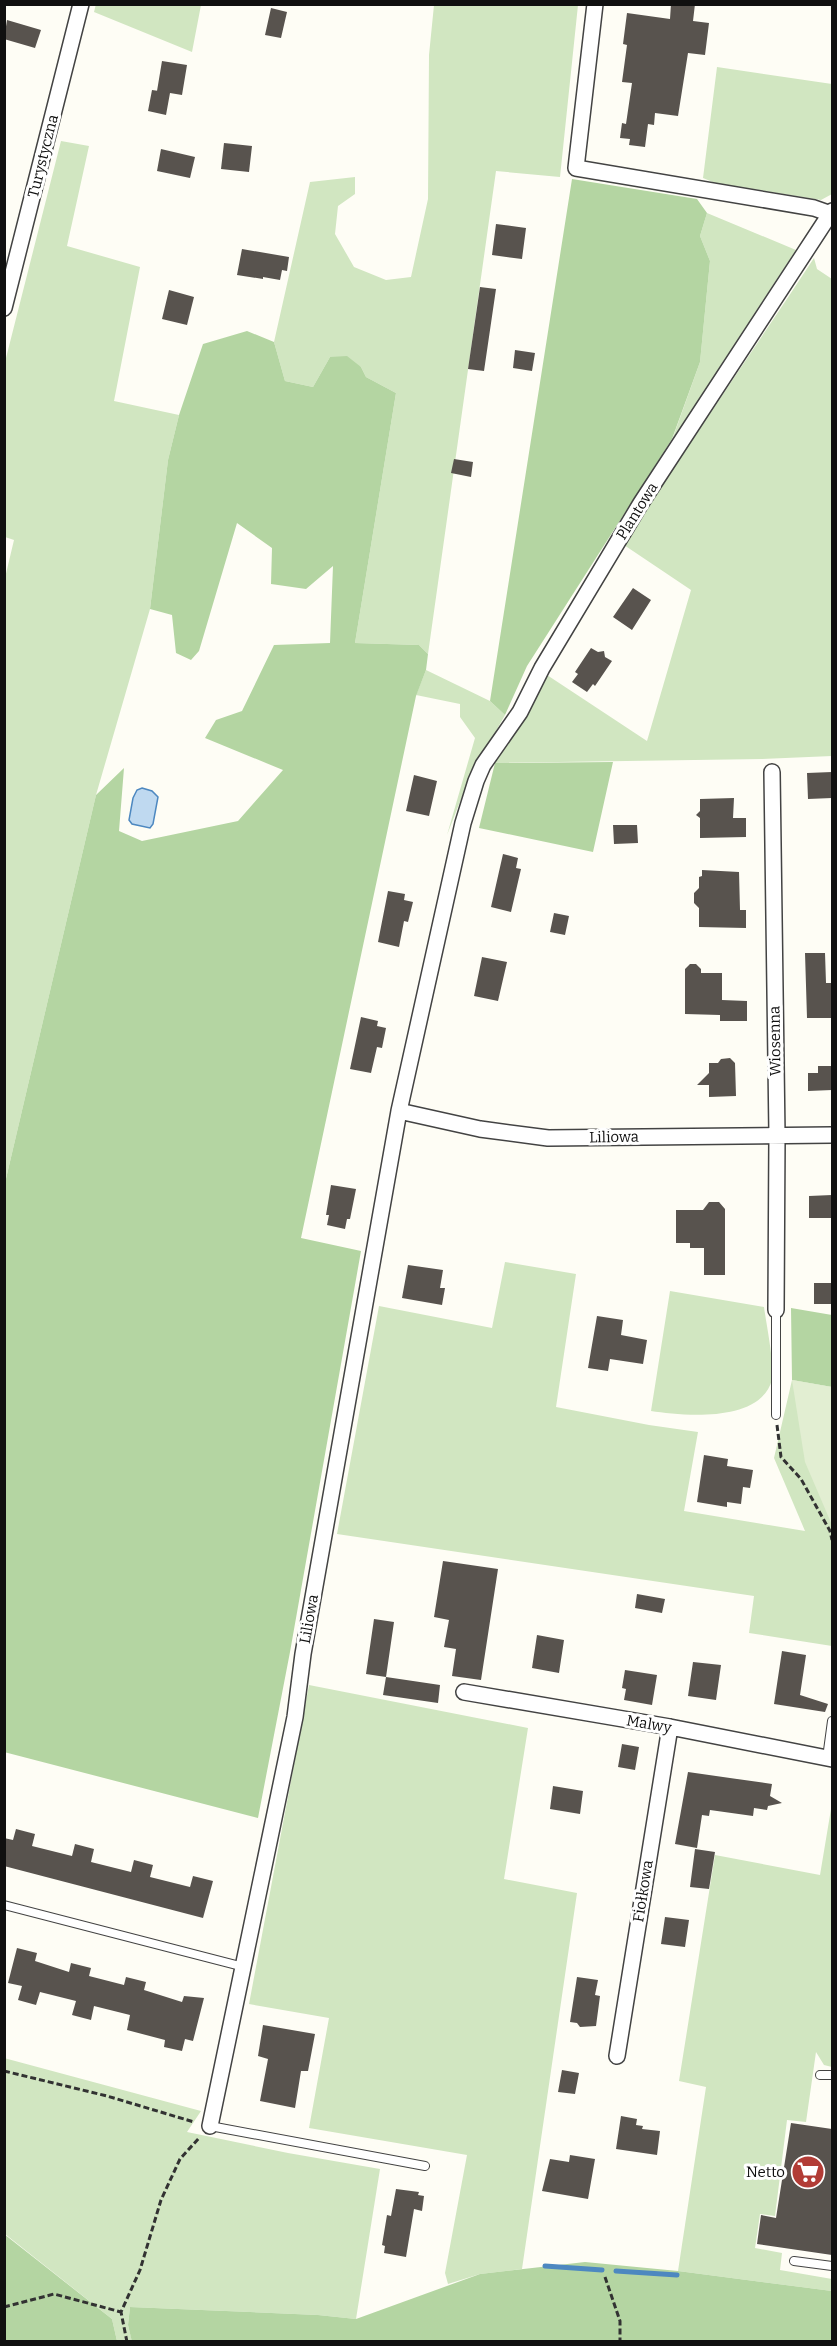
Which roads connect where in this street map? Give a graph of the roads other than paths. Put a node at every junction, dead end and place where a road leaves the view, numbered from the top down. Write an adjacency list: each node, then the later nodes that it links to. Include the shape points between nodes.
1 (81, 4): 4 (street, Turystyczna)
2 (595, 4): 3 (street, via 576,168)
3 (832, 213): 6 (street, Plantowa, via 641,503 542,668 520,712 483,765)
4 (4, 308)
5 (772, 772): 9 (street, Wiosenna)
6 (463, 823): 7 (street, Liliowa)
7 (399, 1111): 9 (street, Liliowa, via 480,1129 548,1138); 17 (street, Liliowa, via 295,1717)
8 (832, 1134): 9 (street, Liliowa)
9 (777, 1135): 10 (street, Wiosenna)
10 (776, 1310): 11 (lane)
11 (776, 1415)
12 (464, 1692): 14 (street, Malwy)
13 (832, 1721): 15 (lane)
14 (670, 1727): 15 (street, Malwy); 18 (street, Fiołkowa)
15 (830, 1758)
16 (4, 1905): 17 (lane)
17 (244, 1968): 21 (street, Liliowa)
18 (617, 2056)
19 (820, 2075): 20 (lane)
20 (832, 2075)
21 (210, 2126): 22 (lane)
22 (425, 2166)
23 (794, 2261): 24 (lane)
24 (832, 2266)

